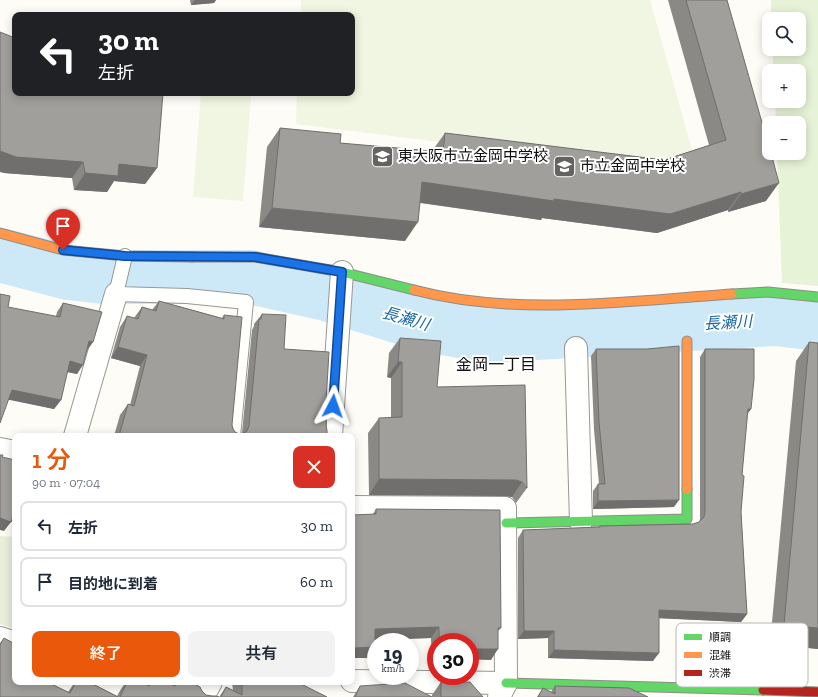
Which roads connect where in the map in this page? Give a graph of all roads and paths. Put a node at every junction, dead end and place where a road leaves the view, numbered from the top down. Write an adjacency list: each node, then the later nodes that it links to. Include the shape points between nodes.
1 (0, 233): 2 (street, via 63,250)
2 (125, 256): 3 (street, via 255,257); 4 (lane)
3 (341, 280): 5 (street, via 494,304 559,306 768,292); 10 (street)
4 (117, 291): 8 (street); 9 (lane, via 246,302)
5 (818, 297)
6 (687, 341): 14 (street, via 687,519)
7 (576, 348): 14 (street)
8 (76, 433)
9 (233, 433)
10 (331, 433)
11 (0, 449): 12 (street)
12 (12, 451)
13 (355, 507): 15 (street, via 506,508)
14 (581, 522): 15 (street)
15 (506, 523): 20 (street)
16 (0, 638): 17 (street)
17 (12, 642)
18 (355, 681): 20 (street)
19 (209, 685): 23 (street)
20 (502, 690): 22 (street)
21 (818, 692): 22 (street)
22 (724, 693)
23 (203, 697)

